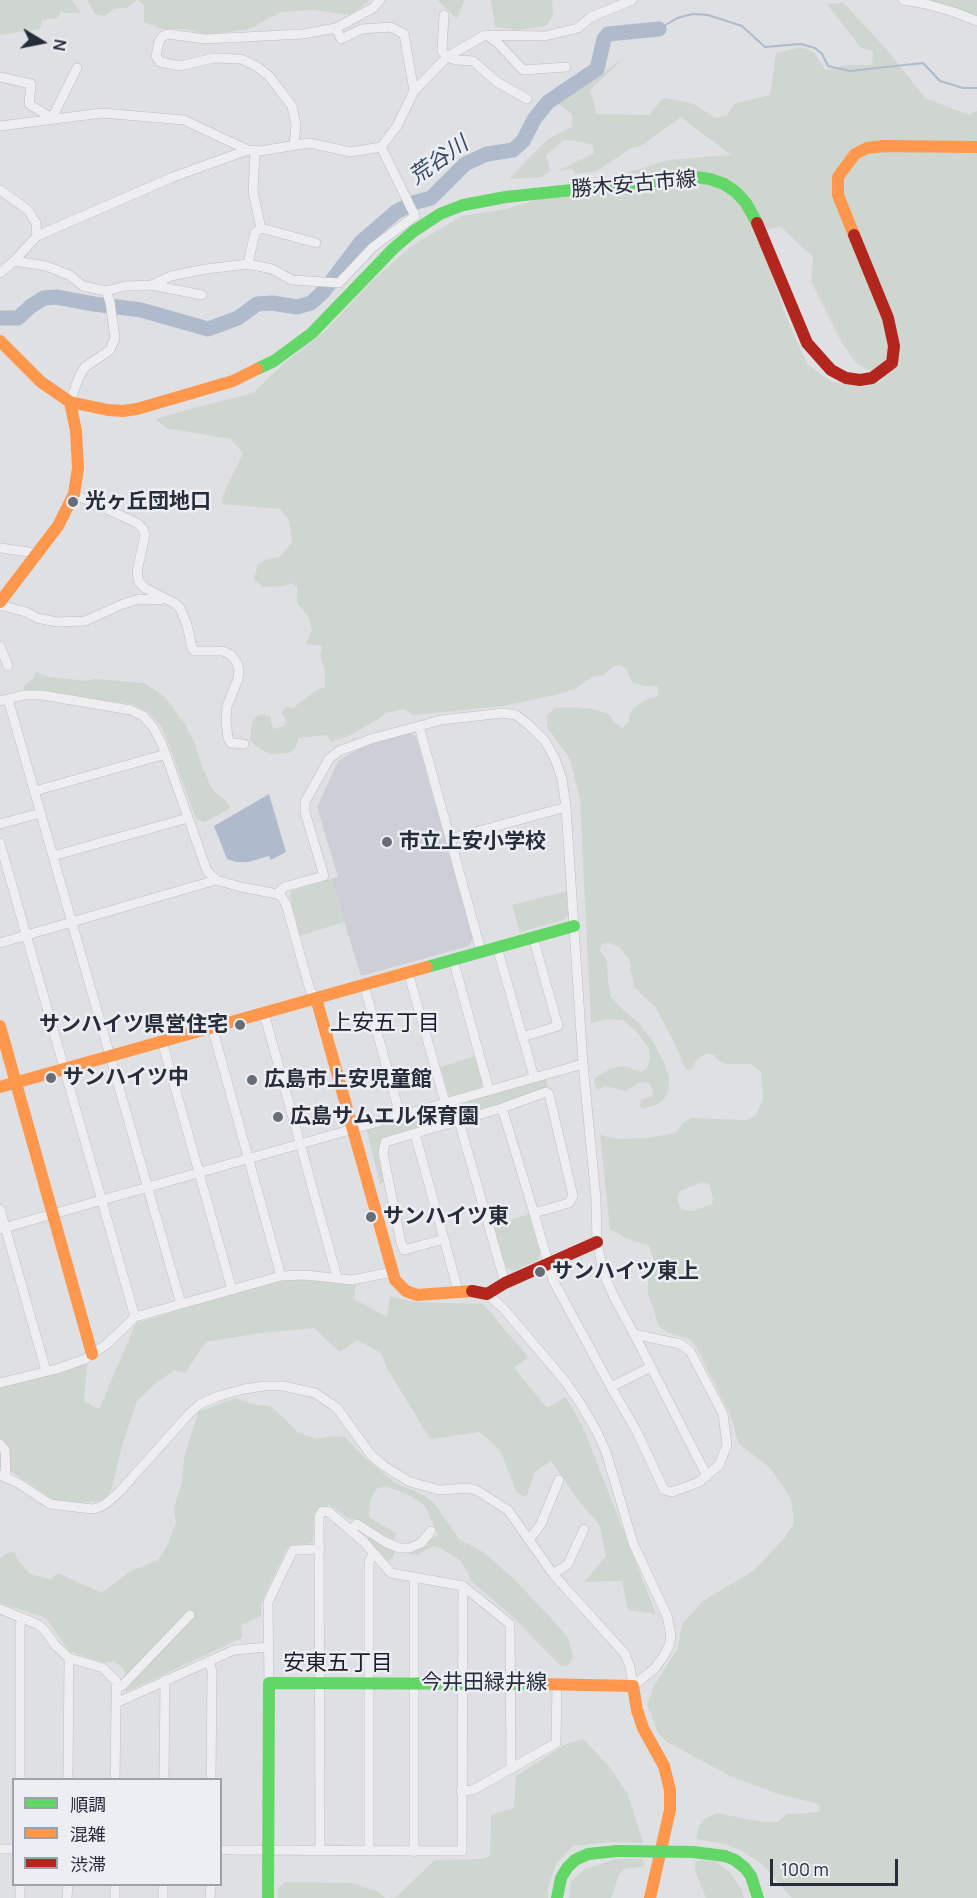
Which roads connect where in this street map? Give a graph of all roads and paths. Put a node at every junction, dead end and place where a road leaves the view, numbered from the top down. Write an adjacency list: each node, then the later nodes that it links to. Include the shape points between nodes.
1 (380, 0): 6 (street)
2 (632, 0): 7 (street, via 591,17 578,27 545,36)
3 (903, 0): 5 (street)
4 (444, 15): 8 (street, via 442,51)
5 (977, 21)
6 (336, 28): 12 (street, via 341,39 362,29 391,27 404,34); 16 (street, via 303,34 205,39 168,34 159,42 156,56 160,62 180,66 214,58 241,59 256,66 292,106 296,125)
7 (486, 35): 8 (street); 9 (street, via 523,70)
8 (447, 57): 12 (street); 13 (street, via 473,61 497,82)
9 (566, 67)
10 (77, 68): 14 (street)
11 (0, 77): 14 (street, via 32,84 29,104)
12 (414, 91): 17 (street, via 398,126)
13 (527, 99)
14 (52, 118): 15 (street); 19 (street, via 102,113 184,120)
15 (0, 126)
16 (294, 145): 17 (street, via 309,142 351,152); 19 (street)
17 (381, 147): 25 (street, via 415,216 373,247 339,283 292,280 272,269)
18 (977, 147): 31 (main road, 勝木安古市線, via 867,148 855,154 838,177 838,195 888,318 894,346 892,363 872,378 846,378 818,357 807,343 746,203 724,184 694,177 463,205 414,231 312,333 274,362 233,381 137,409 108,410)
19 (251, 150): 21 (street); 22 (street, via 173,177)
20 (0, 190): 22 (street, via 28,210)
21 (261, 228): 23 (street); 25 (street, via 255,233)
22 (38, 236): 24 (street)
23 (316, 243)
24 (14, 261): 26 (street); 28 (street, via 46,266 83,286)
25 (248, 264): 27 (street, via 171,276)
26 (0, 273)
27 (152, 285): 28 (street); 29 (street)
28 (105, 291): 31 (street, via 115,338 110,350 85,367)
29 (202, 295)
30 (0, 341): 31 (main road, 勝木安古市線, via 41,382)
31 (70, 402): 32 (main road, via 78,468)
32 (74, 494): 34 (main road, via 58,526); 35 (street, via 143,529 139,582)
33 (0, 548): 34 (street)
34 (36, 553): 36 (main road)
35 (162, 597): 36 (street, via 139,599 85,621 57,622 37,618); 41 (street, via 180,608 195,651 223,651 237,663 238,679 226,720 231,743)
36 (2, 601)
37 (0, 646): 38 (street)
38 (8, 666)
39 (4, 700): 42 (street, via 42,695 131,710 153,727); 43 (street)
40 (419, 726): 44 (street, via 441,720 516,715 545,741 555,759); 48 (street); 52 (street, via 360,743 328,759 305,802 324,876 284,887)
41 (244, 744)
42 (166, 754): 43 (street); 46 (street)
43 (35, 791): 45 (street)
44 (566, 807): 48 (street); 54 (street)
45 (41, 813): 47 (street); 50 (street)
46 (188, 818): 50 (street); 51 (street, via 207,871)
47 (0, 824)
48 (450, 839): 59 (street)
49 (0, 843): 55 (street)
50 (53, 856): 53 (street)
51 (216, 880): 52 (street); 53 (street)
52 (277, 894): 63 (street, via 286,904 310,990)
53 (72, 922): 55 (street); 69 (street)
54 (574, 926): 56 (main road); 70 (street)
55 (26, 935): 57 (street); 71 (street)
56 (533, 937): 58 (main road); 67 (street, via 558,1026)
57 (0, 943)
58 (497, 947): 59 (main road); 67 (street)
59 (481, 951): 60 (main road)
60 (453, 959): 61 (main road); 75 (street)
61 (408, 972): 62 (main road); 76 (street)
62 (364, 985): 63 (main road); 78 (street)
63 (316, 999): 64 (main road); 80 (main road)
64 (264, 1013): 66 (main road); 82 (street)
65 (0, 1026): 73 (main road)
66 (212, 1028): 68 (main road); 83 (street)
67 (522, 1037): 72 (street)
68 (162, 1041): 69 (main road); 84 (street)
69 (110, 1056): 71 (main road); 85 (street)
70 (583, 1064): 72 (street); 92 (street, via 597,1199)
71 (64, 1069): 73 (main road); 86 (street)
72 (534, 1077): 75 (street)
73 (16, 1082): 74 (main road); 89 (main road)
74 (0, 1087)
75 (489, 1090): 76 (street)
76 (445, 1102): 78 (street)
77 (502, 1108): 79 (street); 88 (street); 88 (street, via 549,1094 573,1196 569,1203)
78 (400, 1115): 80 (street)
79 (459, 1121): 81 (street); 97 (street)
80 (352, 1128): 82 (street); 94 (main road)
81 (415, 1134): 91 (street); 91 (street, via 385,1142 383,1153 400,1243 404,1250)
82 (300, 1143): 83 (street); 96 (street)
83 (248, 1158): 84 (street); 95 (street)
84 (199, 1172): 85 (street); 98 (street)
85 (147, 1187): 86 (street); 101 (street)
86 (101, 1200): 89 (street); 102 (street)
87 (0, 1209): 90 (street)
88 (534, 1213): 93 (street)
89 (54, 1214): 90 (street); 104 (main road)
90 (3, 1228): 106 (street)
91 (444, 1239): 99 (street)
92 (597, 1242): 93 (main road); 103 (street, via 604,1274)
93 (548, 1264): 97 (main road); 108 (street)
94 (392, 1272): 96 (street, via 352,1280); 99 (main road, via 406,1291 417,1295)
95 (281, 1276): 96 (street); 98 (street)
96 (337, 1277)
97 (505, 1283): 100 (main road)
98 (232, 1290): 101 (street)
99 (458, 1291): 100 (main road)
100 (487, 1294): 136 (street, via 565,1382 606,1452 633,1543 667,1616 671,1636 655,1668)
101 (180, 1304): 102 (street)
102 (135, 1317): 104 (street)
103 (634, 1334): 105 (street); 110 (street, via 680,1344 690,1351 723,1414 727,1445 719,1465)
104 (93, 1354): 106 (street)
105 (651, 1367): 108 (street); 110 (street)
106 (46, 1371): 107 (street)
107 (1, 1381)
108 (610, 1388): 110 (street, via 637,1432 664,1490 672,1492)
109 (0, 1444): 111 (street, via 5,1450)
110 (707, 1476)
111 (3, 1477): 116 (street, via 50,1503 100,1507 120,1491 200,1404 244,1389 282,1386 315,1393 330,1401 372,1455 410,1482 440,1490 476,1490 502,1505)
112 (559, 1480): 116 (street, via 541,1524)
113 (584, 1529): 119 (street, via 568,1564)
114 (350, 1530): 115 (street, via 357,1524 399,1548 421,1543); 117 (street, via 329,1512 322,1511); 118 (street)
115 (431, 1531)
116 (529, 1540): 119 (street)
117 (320, 1549): 125 (street, via 293,1550 268,1602); 129 (street)
118 (373, 1554): 120 (street, via 391,1573); 131 (street, via 369,1562)
119 (553, 1574): 136 (street, via 625,1654)
120 (414, 1578): 121 (street); 132 (street)
121 (463, 1586): 133 (street); 134 (street, via 510,1624)
122 (0, 1609): 124 (street)
123 (190, 1615): 137 (street)
124 (22, 1618): 126 (street, via 39,1624); 140 (street)
125 (268, 1647): 127 (street, via 234,1650); 130 (street)
126 (69, 1658): 137 (street, via 103,1668 117,1682); 141 (street)
127 (209, 1660): 128 (street); 144 (street)
128 (165, 1680): 138 (street); 143 (street)
129 (321, 1682): 130 (main road, 今井田緑井線); 131 (main road, 今井田緑井線); 147 (street)
130 (269, 1683): 148 (main road)
131 (368, 1683): 132 (main road, 今井田緑井線); 149 (street)
132 (415, 1683): 133 (main road, 今井田緑井線); 150 (street)
133 (462, 1683): 134 (main road, 今井田緑井線); 145 (street)
134 (509, 1683): 135 (main road, 今井田緑井線); 139 (street)
135 (557, 1684): 136 (main road, 今井田緑井線); 139 (street, via 556,1743)
136 (633, 1686): 153 (main road, via 643,1728 664,1766 670,1790 670,1810)
137 (116, 1688): 138 (street)
138 (116, 1703): 142 (street)
139 (511, 1769): 145 (street, via 473,1790)
140 (20, 1778)
141 (68, 1778)
142 (116, 1778)
143 (164, 1778)
144 (211, 1778)
145 (462, 1791): 150 (street, via 462,1851)
146 (222, 1850): 148 (street)
147 (320, 1850): 148 (street); 149 (street)
148 (268, 1851): 151 (main road)
149 (369, 1851): 150 (street)
150 (414, 1852)
151 (268, 1898)
152 (557, 1898): 154 (main road, bridge, via 561,1878 575,1860 588,1854 617,1851 725,1856 745,1868)
153 (650, 1898)
154 (758, 1898)

